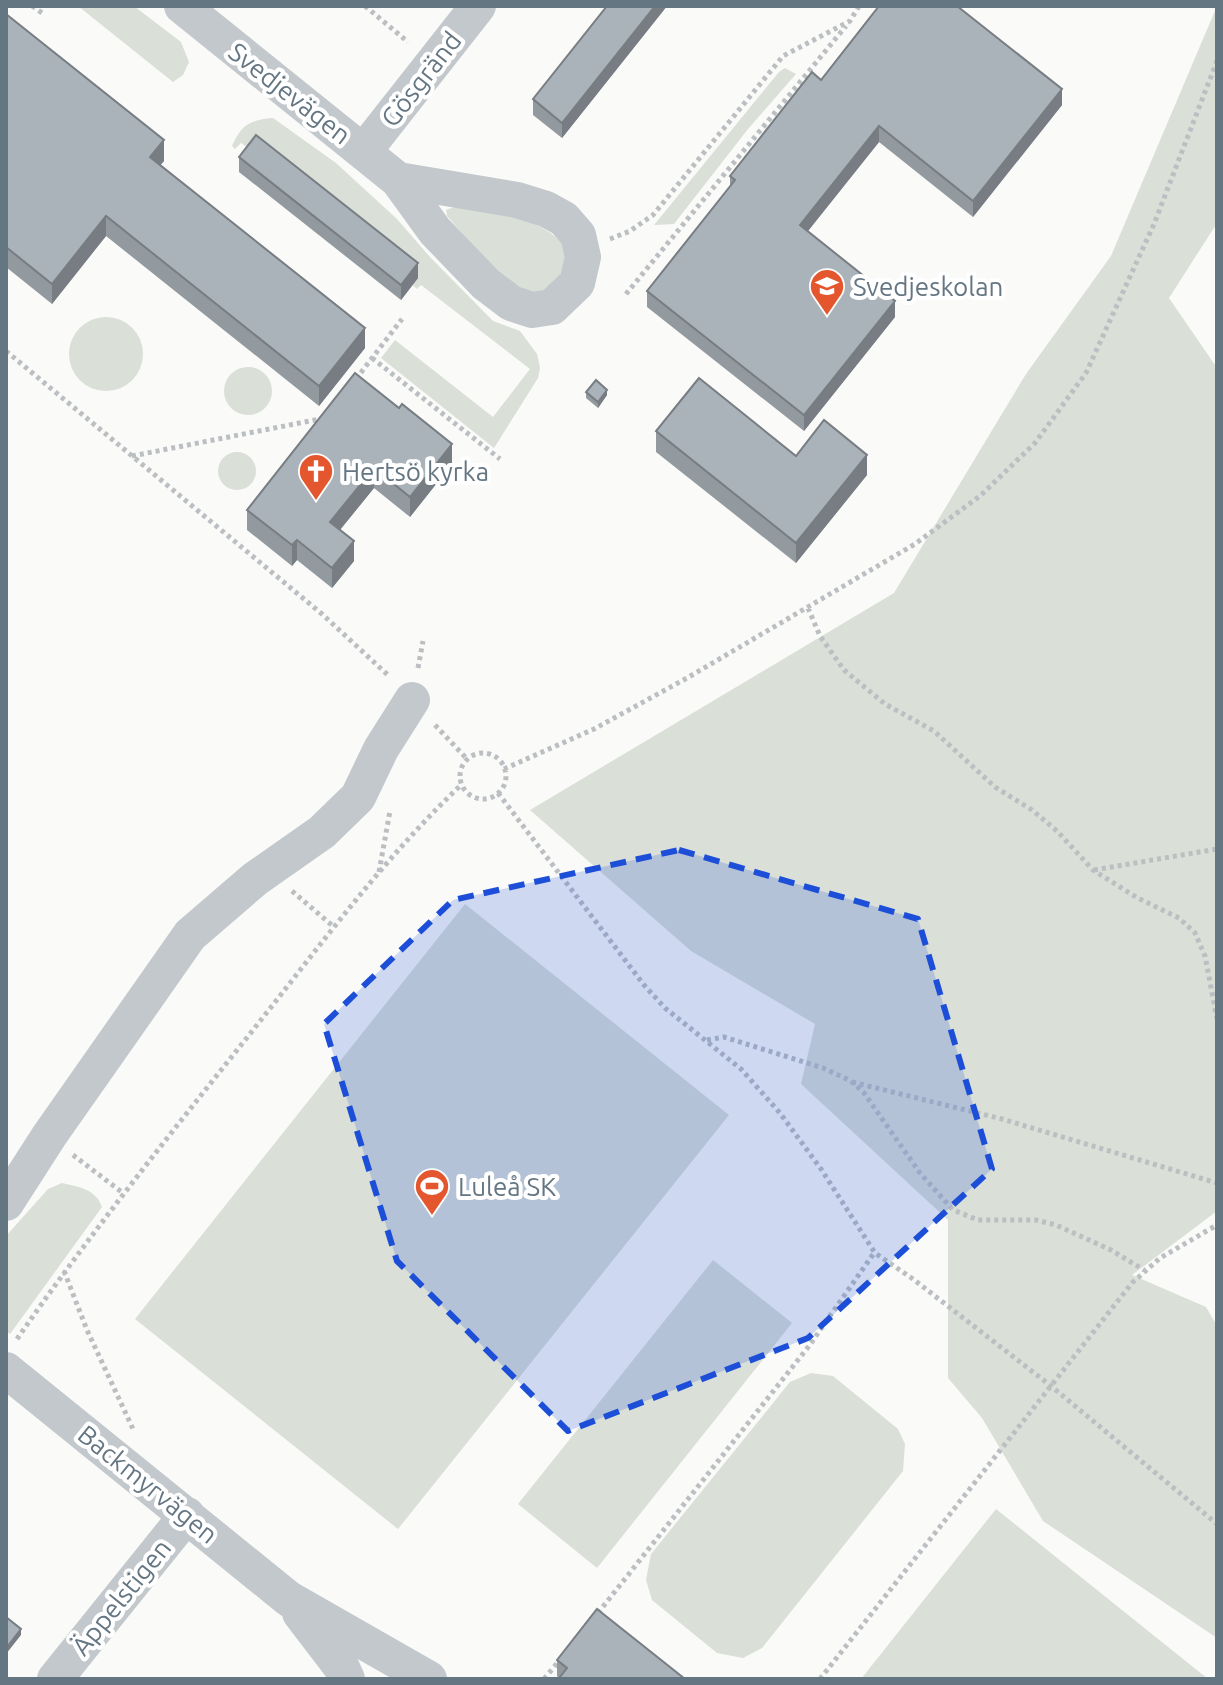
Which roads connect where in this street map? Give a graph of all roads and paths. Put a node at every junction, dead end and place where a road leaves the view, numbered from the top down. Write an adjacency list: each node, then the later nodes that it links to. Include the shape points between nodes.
1 (32, 6): 7 (path)
2 (182, 6): 11 (street, Svedjevägen)
3 (365, 6): 10 (path)
4 (478, 6): 10 (street, Gösgränd)
5 (852, 6): 8 (path)
6 (859, 6): 8 (path)
7 (45, 15)
8 (850, 21): 13 (path, via 783,56 653,215 604,241); 14 (path)
9 (1217, 61): 22 (path, via 1154,224 1075,391 1035,443 980,496 915,544)
10 (434, 63): 11 (street, Gösgränd)
11 (364, 151): 12 (street, Svedjevägen)
12 (398, 180): 13 (street, via 517,200 564,219); 13 (street, Svedjevägen, via 435,231 486,284 511,303 532,310 552,307 577,283 583,257)
13 (578, 235)
14 (626, 294)
15 (402, 319): 17 (path)
16 (6, 351): 20 (path)
17 (372, 358): 18 (path); 21 (path)
18 (353, 382)
19 (326, 418): 20 (path)
20 (132, 456): 23 (path, via 322,614)
21 (500, 459)
22 (808, 608): 25 (path, via 594,729); 30 (path, via 844,670 885,704 934,731 995,787 1057,831)
23 (412, 700): 24 (path); 29 (street, via 358,797 322,832)
24 (467, 759): 25 (path, via 488,754); 26 (path, via 460,771)
25 (504, 769): 27 (path, via 505,782)
26 (461, 785): 27 (path, via 477,798); 31 (path, via 421,823)
27 (498, 793): 33 (path, via 644,985)
28 (1217, 849): 30 (path)
29 (268, 870): 31 (path); 35 (street, via 190,935)
30 (1093, 870): 32 (path, via 1179,918 1195,933)
31 (334, 927): 37 (path)
32 (1217, 1019)
33 (707, 1041): 34 (path, via 724,1037); 40 (path, via 780,1113)
34 (851, 1081): 36 (path); 41 (path, via 953,1210 978,1220 1056,1225)
35 (49, 1136): 37 (path); 38 (street)
36 (1217, 1183)
37 (123, 1193): 42 (path)
38 (6, 1203)
39 (1217, 1225): 41 (path)
40 (875, 1253): 44 (path); 49 (path, via 809,1346)
41 (1144, 1270): 44 (path)
42 (64, 1271): 43 (path); 45 (path)
43 (11, 1355): 46 (street, Backmyrvägen)
44 (1051, 1386): 47 (path); 55 (path)
45 (136, 1438)
46 (187, 1515): 48 (street, Backmyrvägen); 51 (street, Äppelstigen)
47 (1217, 1524)
48 (289, 1599): 52 (street, Backmyrvägen); 53 (street, Backmyrvägen)
49 (592, 1620)
50 (563, 1655): 54 (path)
51 (55, 1679)
52 (347, 1679)
53 (429, 1679)
54 (544, 1679)
55 (820, 1679)

